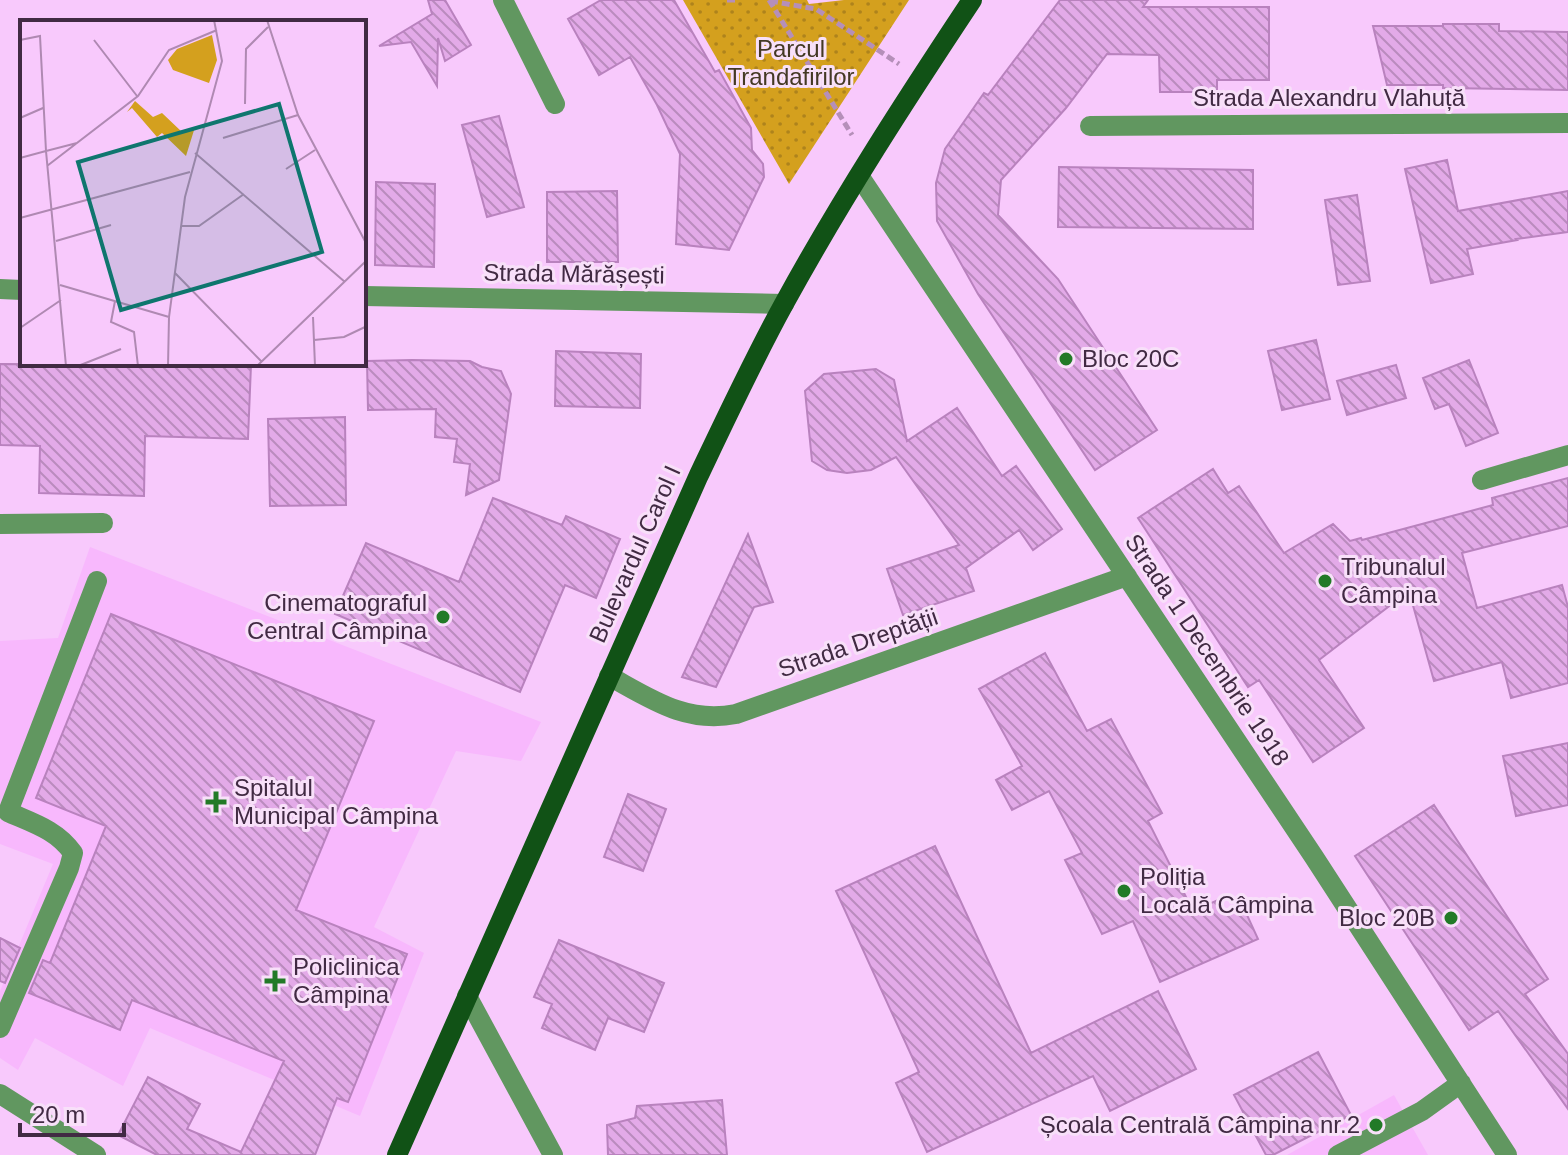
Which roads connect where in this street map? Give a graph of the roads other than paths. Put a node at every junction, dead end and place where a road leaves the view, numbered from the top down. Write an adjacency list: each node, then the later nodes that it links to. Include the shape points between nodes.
1 (503, 0): 3 (street)
2 (972, 0): 6 (main road, Bulevardul Carol I)
3 (555, 104)
4 (1568, 123): 5 (street, Strada Alexandru Vlahuță)
5 (1090, 126)
6 (864, 169): 10 (main road, Bulevardul Carol I); 15 (street, Strada 1 Decembrie 1918)
7 (0, 289): 8 (street)
8 (20, 290)
9 (366, 296): 10 (street, Strada Mărășești)
10 (784, 304): 17 (main road, Bulevardul Carol I, via 698,477)
11 (1568, 455): 12 (street)
12 (1482, 480)
13 (103, 523): 14 (street)
14 (0, 524)
15 (1127, 576): 17 (street, Strada Dreptății, via 736,714 707,717 675,711); 21 (street, Strada 1 Decembrie 1918)
16 (97, 581): 18 (street)
17 (609, 676): 19 (main road, Bulevardul Carol I)
18 (4, 811): 20 (street, via 52,831 73,853)
19 (467, 996): 24 (main road, Bulevardul Carol I); 25 (street)
20 (0, 1028)
21 (1461, 1083): 26 (street, via 1422,1111); 27 (street, Strada 1 Decembrie 1918)
22 (0, 1094): 23 (street)
23 (96, 1155)
24 (397, 1155)
25 (553, 1155)
26 (1338, 1155)
27 (1507, 1155)

